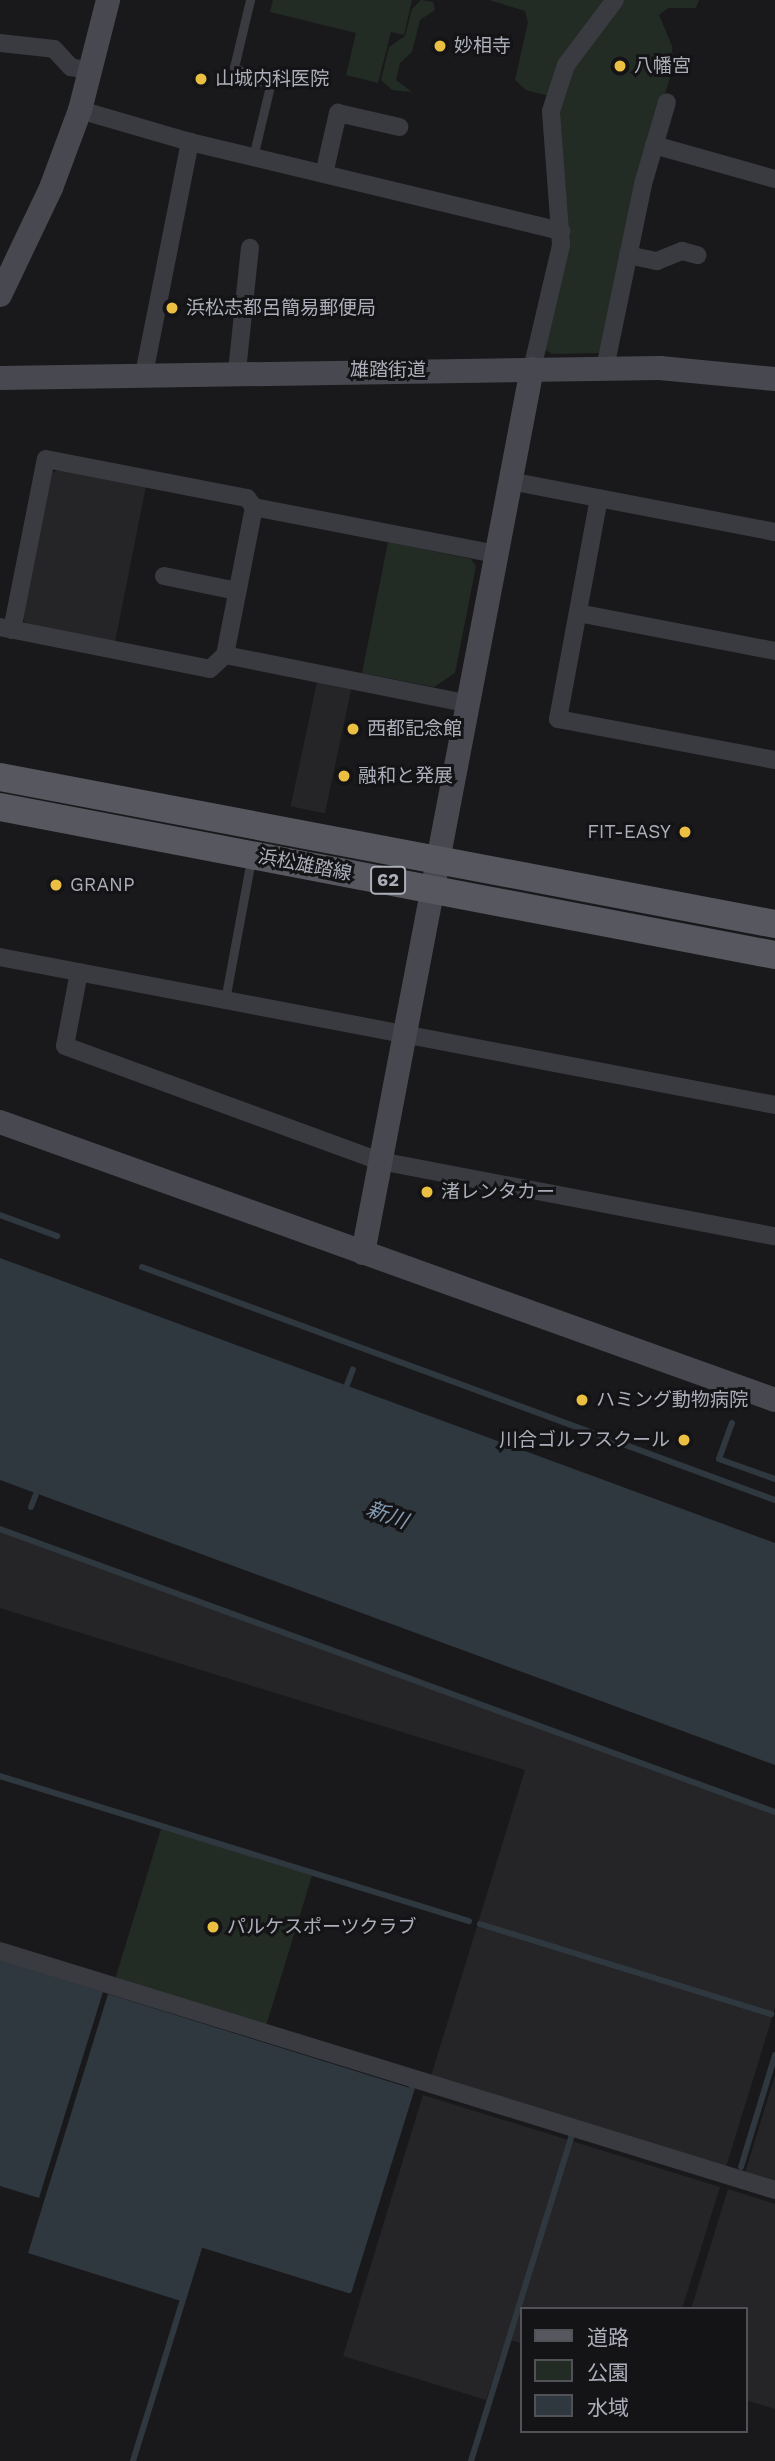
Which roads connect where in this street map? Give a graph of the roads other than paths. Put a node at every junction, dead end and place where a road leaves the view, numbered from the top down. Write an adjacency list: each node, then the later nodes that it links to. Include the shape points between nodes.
1 (108, 0): 5 (street)
2 (250, 0): 11 (lane, via 234,67 270,86)
3 (615, 0): 14 (street, via 566,65 551,110)
4 (0, 43): 5 (street, via 54,48 71,66)
5 (90, 71): 7 (street)
6 (667, 102): 10 (street)
7 (80, 110): 9 (street); 18 (street, via 51,188)
8 (399, 127): 12 (street, via 338,113)
9 (190, 142): 11 (street); 22 (street)
10 (654, 145): 13 (street); 16 (street)
11 (253, 157): 12 (street)
12 (324, 174): 14 (street)
13 (775, 179)
14 (561, 231): 20 (street)
15 (250, 248): 21 (street)
16 (628, 255): 17 (street, via 657,261 682,251); 19 (street)
17 (697, 255)
18 (1, 292)
19 (605, 368): 20 (street, 雄踏街道); 24 (street, 雄踏街道, via 695,369)
20 (532, 369): 21 (street, 雄踏街道); 25 (street)
21 (237, 371): 22 (street, 雄踏街道)
22 (144, 374): 23 (street, 雄踏街道)
23 (0, 378)
24 (775, 379)
25 (510, 481): 26 (street); 29 (street)
26 (599, 498): 28 (street); 32 (street)
27 (254, 507): 29 (street); 31 (street); 33 (street, via 247,498 46,459)
28 (775, 532)
29 (495, 554): 36 (street)
30 (164, 576): 31 (street)
31 (237, 591): 35 (street)
32 (578, 613): 34 (street); 37 (street, via 558,719)
33 (6, 628): 35 (street, via 210,669)
34 (775, 651)
35 (225, 655): 36 (street)
36 (466, 703): 41 (street)
37 (775, 760)
38 (0, 776): 41 (main road, 浜松雄踏線 / 62)
39 (0, 807): 40 (main road, 浜松雄踏線 / 62)
40 (253, 855): 42 (main road, 浜松雄踏線 / 62); 47 (lane)
41 (435, 859): 42 (street); 43 (main road, 浜松雄踏線 / 62)
42 (430, 888): 44 (main road, 浜松雄踏線 / 62); 48 (street)
43 (775, 924)
44 (775, 955)
45 (0, 957): 46 (street)
46 (79, 972): 47 (street); 51 (street, via 65,1046)
47 (225, 1000): 48 (street)
48 (403, 1034): 49 (street); 51 (street)
49 (775, 1105)
50 (0, 1122): 53 (street)
51 (380, 1161): 52 (street); 53 (street)
52 (775, 1236)
53 (363, 1253): 54 (street)
54 (775, 1400)
55 (0, 1951): 56 (street)
56 (775, 2190)

